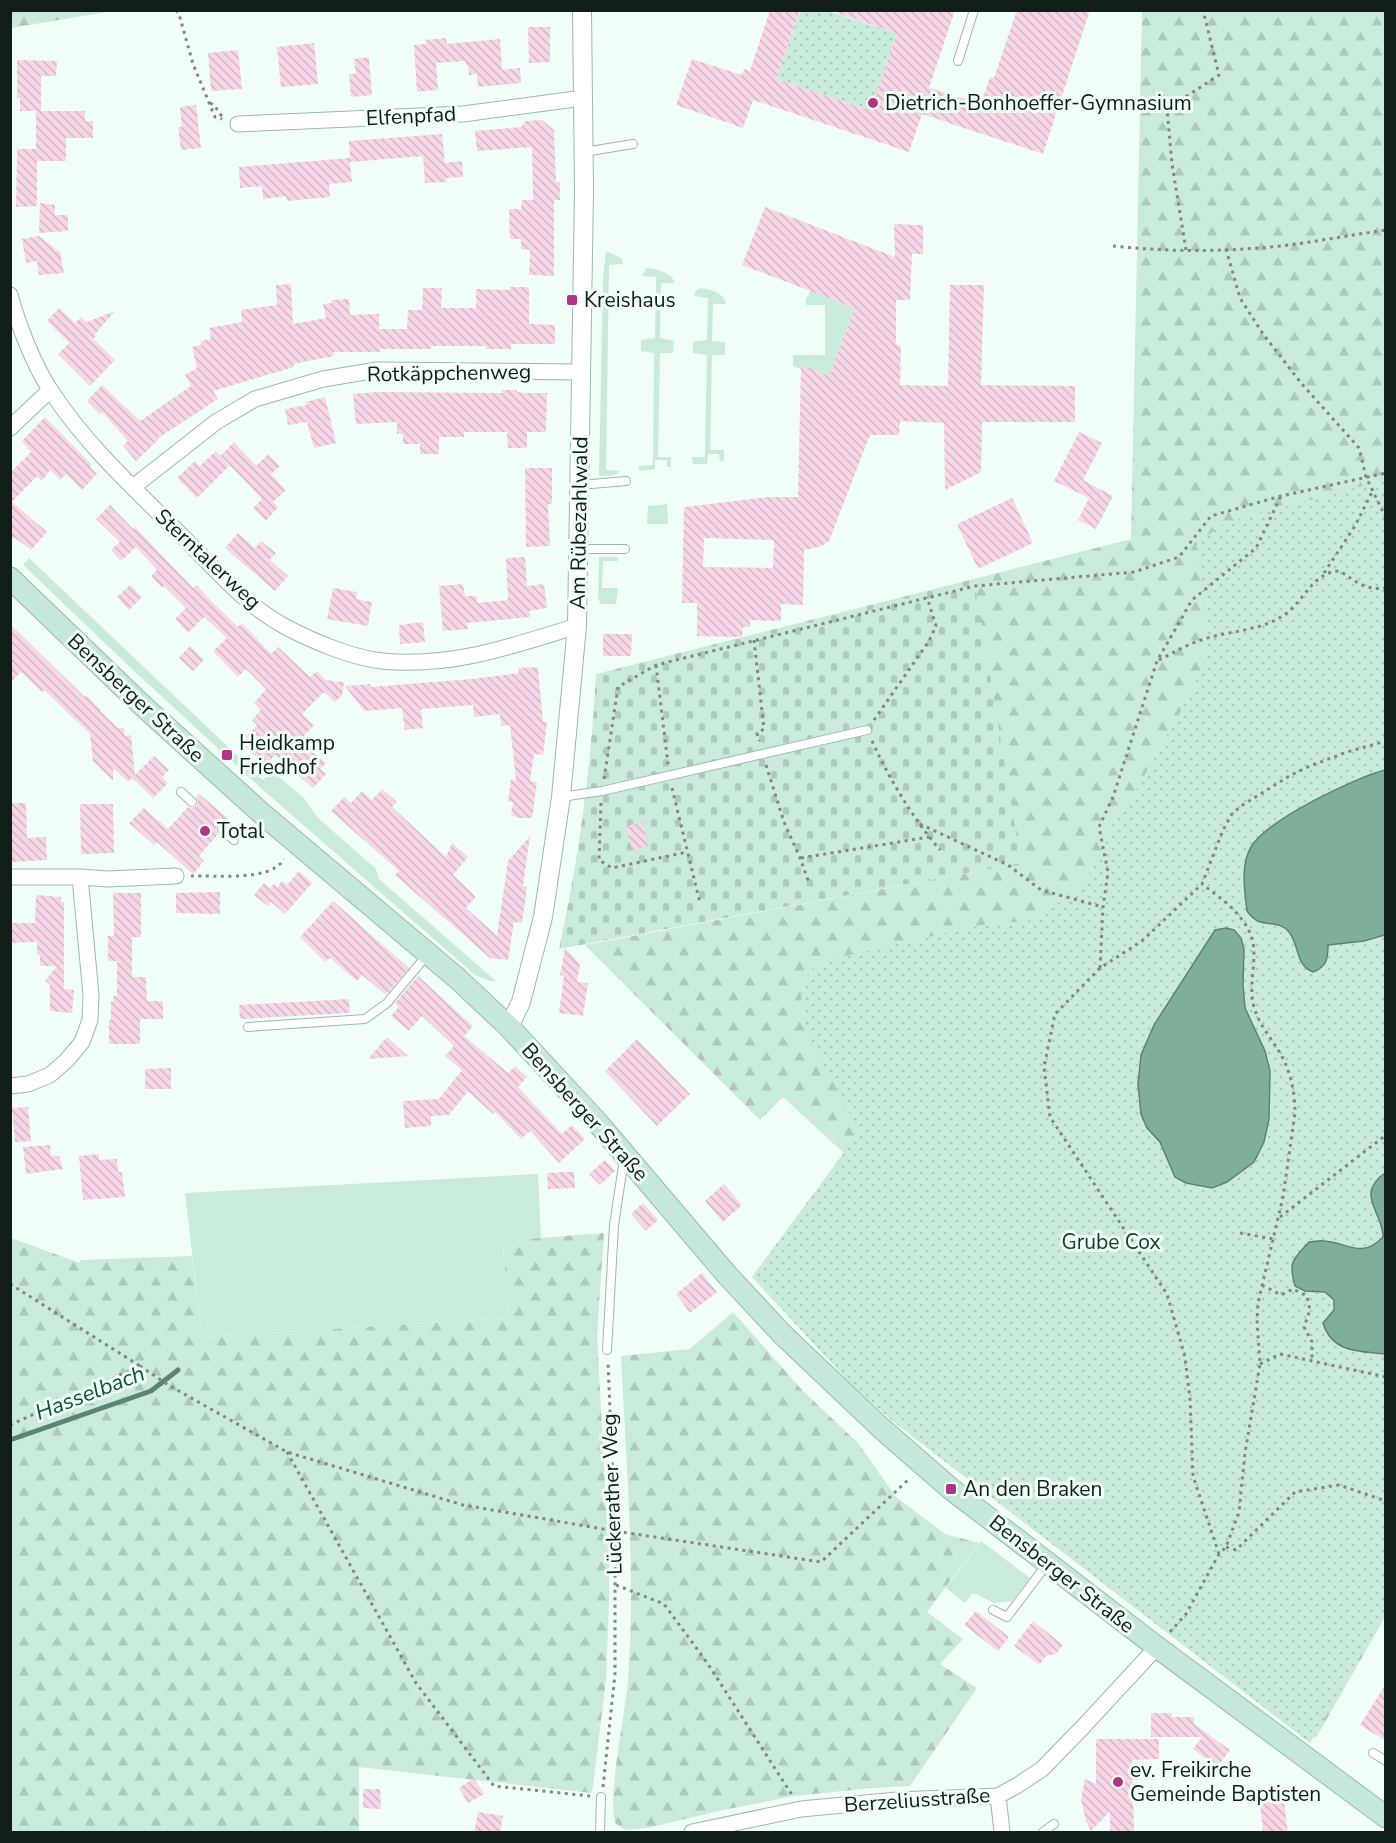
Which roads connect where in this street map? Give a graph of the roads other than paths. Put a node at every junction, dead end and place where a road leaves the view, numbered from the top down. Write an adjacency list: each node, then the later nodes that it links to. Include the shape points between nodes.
1 (582, 10): 4 (street, Am Rübezahlwald)
2 (974, 10): 3 (lane)
3 (958, 61)
4 (583, 98): 5 (street, Elfenpfad, via 463,114); 7 (street, Am Rübezahlwald)
5 (230, 121)
6 (633, 144): 7 (lane)
7 (584, 152): 9 (street, Am Rübezahlwald)
8 (10, 295): 10 (street, Sterntalerweg, via 30,351)
9 (582, 372): 13 (street, Am Rübezahlwald); 14 (street, Rotkäppchenweg, via 377,370 323,379 255,399 216,422)
10 (50, 390): 11 (street); 14 (street, Sterntalerweg)
11 (10, 428)
12 (626, 480): 13 (lane)
13 (580, 485): 15 (street, Am Rübezahlwald)
14 (133, 487): 18 (street, Sterntalerweg, via 245,599 283,626 331,648 381,661 444,661 496,651)
15 (580, 549): 16 (lane); 18 (street, Am Rübezahlwald)
16 (625, 549)
17 (10, 578): 28 (main road, Bensberger Straße, via 260,812)
18 (577, 626): 21 (street, Am Rübezahlwald)
19 (867, 730): 21 (lane)
20 (181, 792): 22 (lane)
21 (561, 797): 30 (street, Am Rübezahlwald, via 543,917 521,1002)
22 (192, 802)
23 (222, 829): 24 (lane)
24 (234, 840)
25 (176, 876): 27 (street)
26 (10, 877): 27 (street)
27 (80, 877): 31 (street, via 90,1020 82,1042 50,1075)
28 (428, 954): 29 (lane, via 387,1003 365,1019); 30 (main road, Bensberger Straße)
29 (248, 1027)
30 (510, 1027): 32 (main road, Bensberger Straße)
31 (10, 1086)
32 (624, 1155): 33 (lane, via 614,1225); 34 (main road, Bensberger Straße, via 783,1335 923,1466)
33 (607, 1350)
34 (1048, 1563): 35 (lane, via 1007,1617); 36 (main road, Bensberger Straße)
35 (993, 1610)
36 (1157, 1647): 39 (street, Berzeliusstraße, via 1042,1769); 41 (main road, Bensberger Straße)
37 (1373, 1753): 38 (lane)
38 (1386, 1761)
39 (998, 1796): 44 (street, Berzeliusstraße, via 801,1809); 45 (street)
40 (602, 1797): 43 (lane)
41 (1386, 1817)
42 (1054, 1824): 46 (lane)
43 (600, 1833)
44 (692, 1833)
45 (1002, 1833)
46 (1043, 1833)

